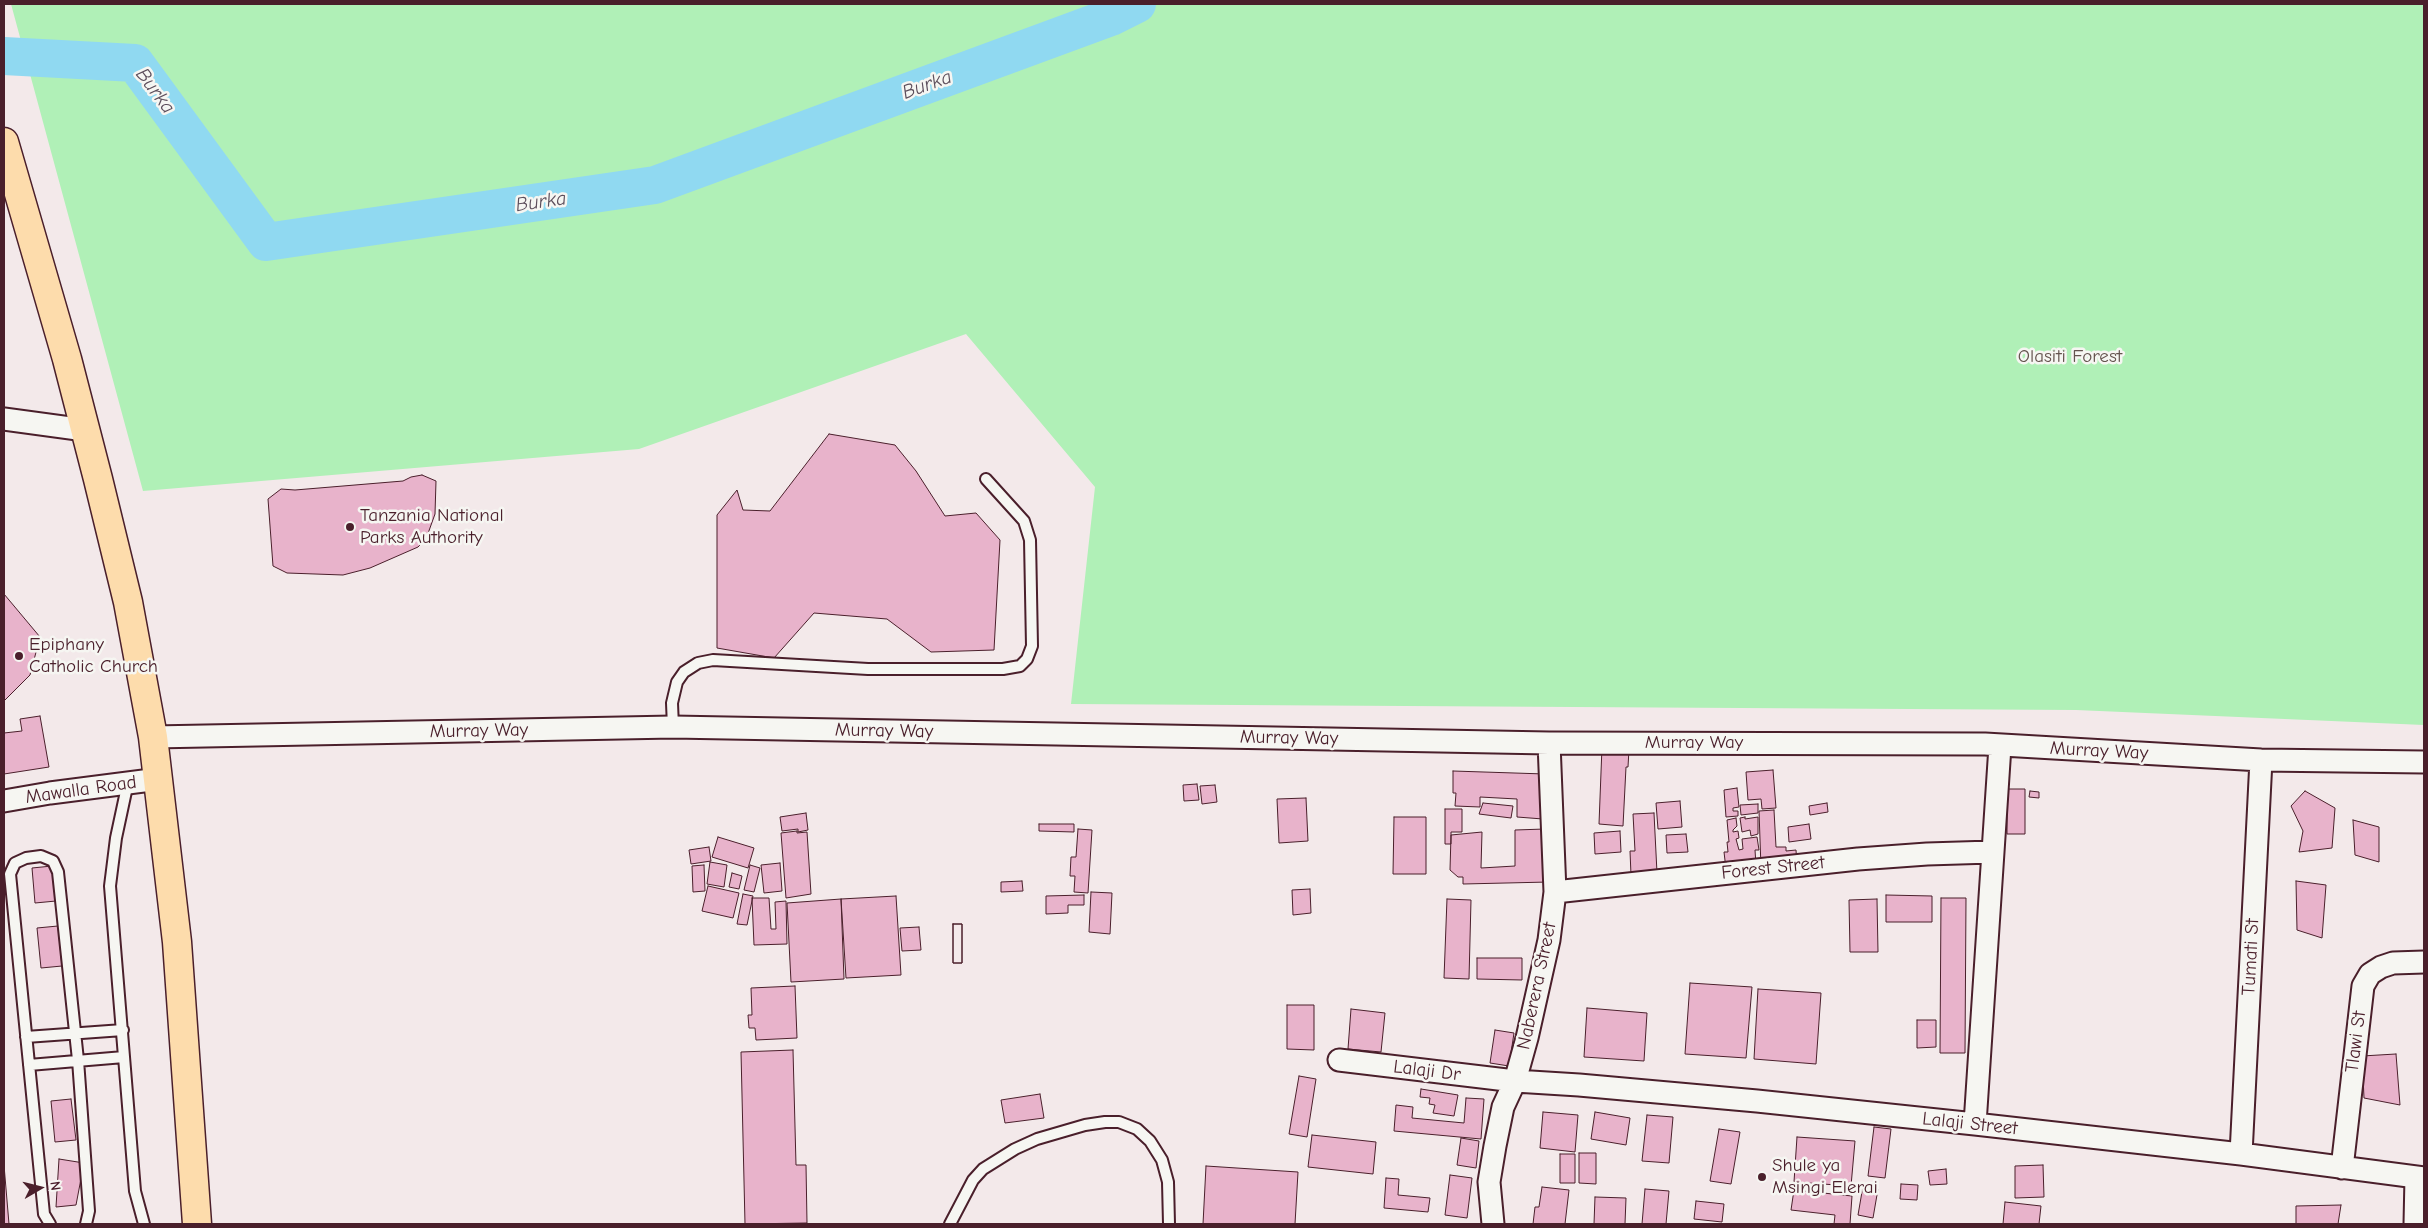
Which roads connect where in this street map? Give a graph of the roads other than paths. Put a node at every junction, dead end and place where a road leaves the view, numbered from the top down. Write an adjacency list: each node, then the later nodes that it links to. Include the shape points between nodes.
1 (4, 142): 3 (highway)
2 (4, 419): 3 (street)
3 (86, 430): 6 (highway, via 128,602)
4 (986, 479): 5 (lane, via 1024,521 1030,540 1032,646 1020,666 995,669 868,669 713,660 698,663 684,672 677,682 672,703)
5 (673, 727): 6 (street, Murray Way); 7 (street, Murray Way)
6 (153, 737): 11 (highway)
7 (1550, 743): 8 (street, Murray Way); 15 (street, Naberera Street)
8 (2000, 746): 9 (street, Murray Way); 14 (street)
9 (2261, 760): 10 (street, Murray Way); 26 (street, Tumati St)
10 (2424, 762)
11 (159, 779): 12 (street, Mawalla Road); 32 (highway, via 177,942)
12 (128, 782): 13 (street, Mawalla Road); 17 (lane, via 110,886)
13 (4, 801)
14 (1992, 852): 15 (street, Forest Street, via 1868,858); 25 (street)
15 (1555, 892): 24 (street, Naberera Street, via 1549,940 1528,1038)
16 (2424, 962): 27 (street, Tlawi St, via 2393,963 2381,967 2370,974 2363,986)
17 (123, 1030): 18 (lane); 20 (lane)
18 (75, 1033): 19 (lane); 19 (lane, via 58,872 53,860 42,856 15,863 10,874); 21 (lane)
19 (26, 1037): 23 (lane)
20 (124, 1057): 21 (lane); 31 (lane, via 135,1191)
21 (78, 1060): 23 (lane); 30 (lane, via 89,1211)
22 (1339, 1060): 24 (street, Lalaji Dr)
23 (30, 1066): 29 (lane, via 44,1214)
24 (1515, 1081): 25 (street, Lalaji Street, via 1757,1101); 35 (street, Naberera Street, via 1503,1107 1490,1172)
25 (1975, 1124): 26 (street, Lalaji Street)
26 (2241, 1154): 27 (street, Lalaji Street)
27 (2342, 1168): 28 (street, Lalaji Street)
28 (2420, 1178): 36 (street)
29 (50, 1224)
30 (86, 1224)
31 (144, 1224)
32 (197, 1224)
33 (950, 1224): 34 (lane, via 973,1180 983,1169 1014,1149 1085,1125 1119,1122 1137,1129 1150,1141 1162,1160 1168,1182)
34 (1170, 1224)
35 (1493, 1224)
36 (2415, 1224)

